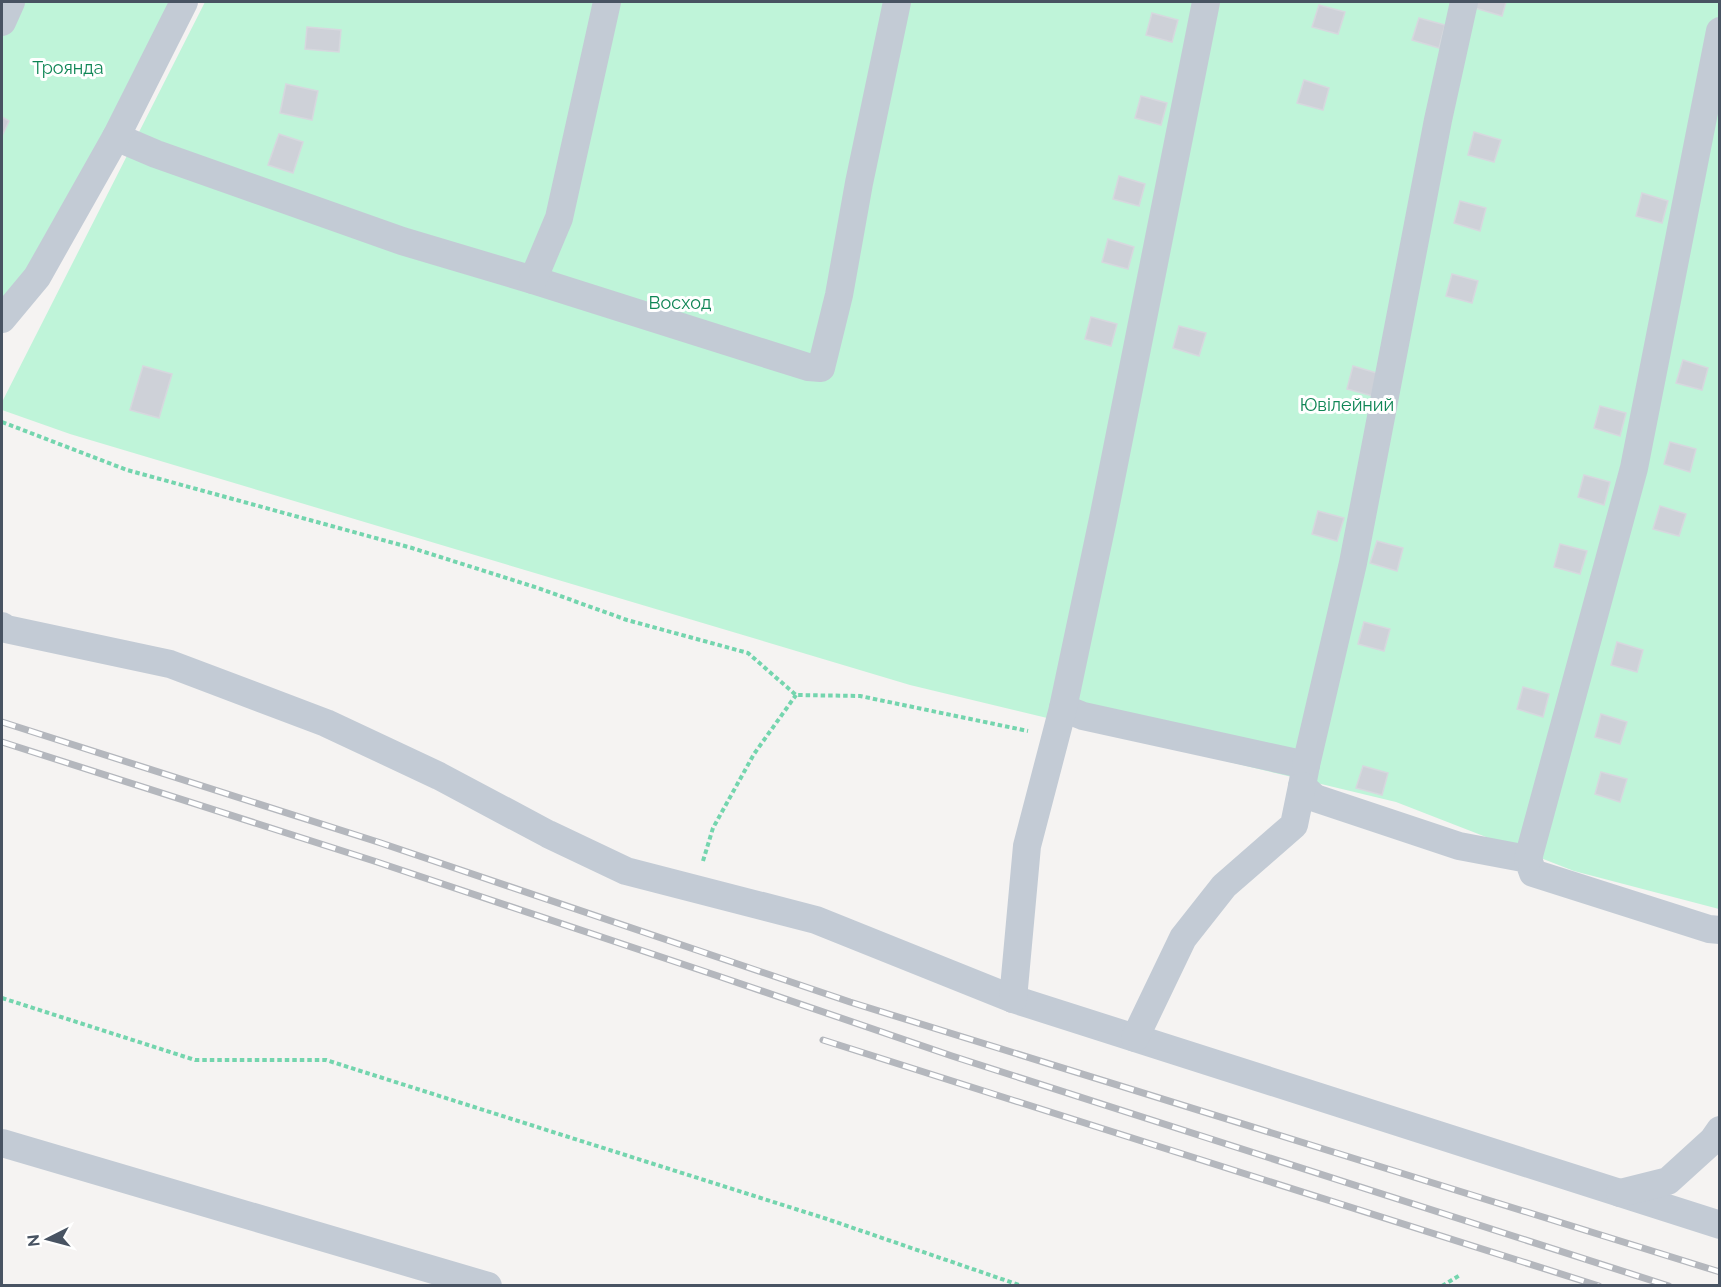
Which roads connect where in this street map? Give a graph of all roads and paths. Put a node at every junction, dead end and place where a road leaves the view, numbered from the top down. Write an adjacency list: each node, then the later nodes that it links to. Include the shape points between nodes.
1 (11, 2): 7 (street)
2 (184, 2): 9 (street)
3 (607, 2): 10 (street, via 559,218)
4 (897, 2): 10 (street, via 821,368)
5 (1206, 2): 15 (street)
6 (1464, 2): 17 (street, via 1353,563)
7 (2, 22)
8 (1719, 31): 18 (street, via 1634,468)
9 (116, 137): 10 (street, via 402,241); 11 (street, via 37,277)
10 (533, 280)
11 (2, 319)
12 (2, 422): 14 (path, via 127,470 412,548 627,620 748,653)
13 (2, 626): 19 (street, via 170,663 326,723 626,871)
14 (796, 695): 16 (path, via 860,696); 19 (path, via 754,753 713,828)
15 (1063, 708): 16 (street); 17 (street)
16 (1055, 737): 22 (street, via 1026,846)
17 (1304, 775): 18 (street, via 1315,798 1459,846); 23 (street, via 1294,825 1224,886 1183,938)
18 (1528, 859): 20 (street, via 1533,873)
19 (695, 889): 22 (street, via 816,920)
20 (1719, 930)
21 (2, 998): 30 (path, via 195,1060 326,1060 827,1219)
22 (1013, 999): 23 (street)
23 (1135, 1038): 26 (street)
24 (1719, 1130): 26 (street, via 1668,1181)
25 (2, 1143): 29 (street)
26 (1620, 1192): 27 (street)
27 (1719, 1225)
28 (1460, 1275): 31 (path)
29 (488, 1286)
30 (1022, 1286)
31 (1442, 1286)

